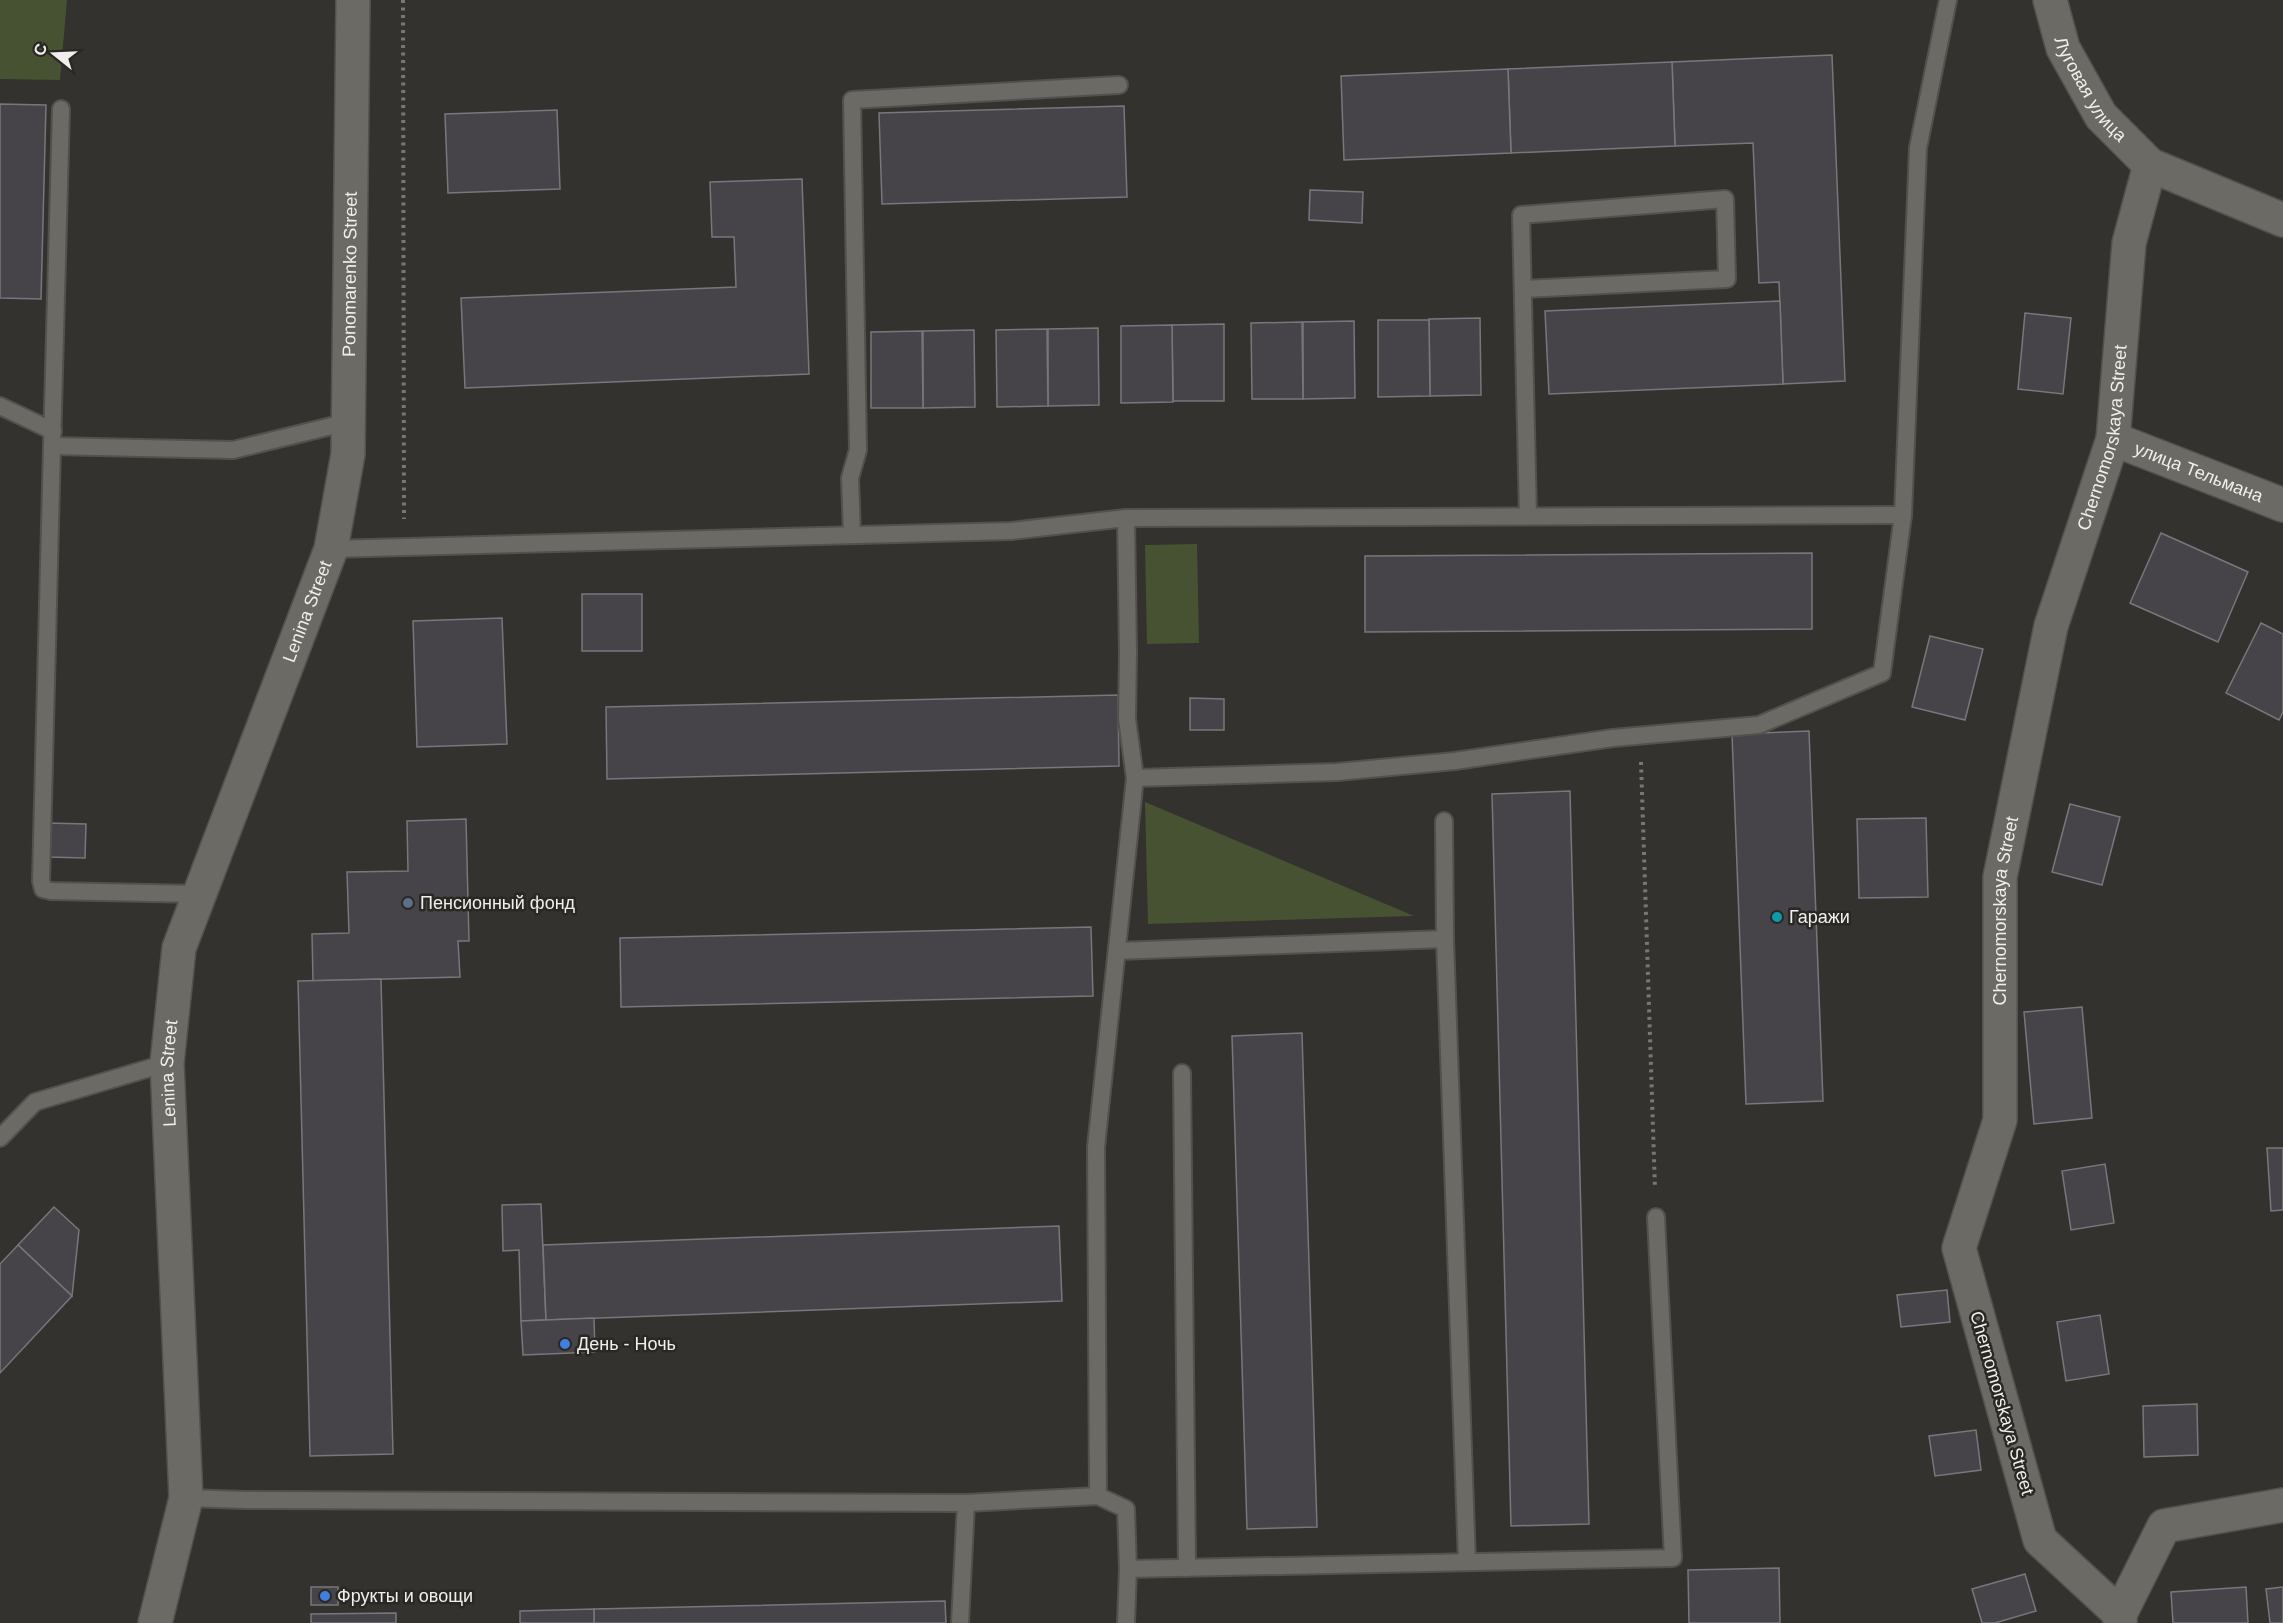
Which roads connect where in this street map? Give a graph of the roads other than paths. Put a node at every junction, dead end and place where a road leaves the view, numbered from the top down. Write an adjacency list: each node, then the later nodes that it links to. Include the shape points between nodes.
1 (353, 0): 10 (street, Ponomarenko Street)
2 (1948, 0): 14 (lane, via 1918,148)
3 (2050, 0): 6 (street, Луговая улица, via 2063,48 2101,116)
4 (1119, 85): 17 (lane, via 852,100 858,450 850,478)
5 (61, 109): 11 (lane)
6 (2150, 165): 7 (street); 12 (street, Chernomorskaya Street, via 2129,243)
7 (2283, 220)
8 (1523, 289): 8 (lane, via 1521,215 1725,199 1727,279); 15 (lane)
9 (0, 406): 11 (lane)
10 (348, 422): 11 (lane, via 232,450); 18 (street, Ponomarenko Street, via 348,454)
11 (52, 439): 21 (lane, via 43,889)
12 (2113, 439): 13 (street, улица Тельмана); 35 (street, Chernomorskaya Street, via 2051,626 2000,877 2000,1120 1959,1248 2040,1540)
13 (2283, 506)
14 (1903, 515): 15 (lane); 19 (lane, via 1882,673 1759,725 1337,772)
15 (1528, 516): 16 (lane)
16 (1126, 518): 17 (lane, via 1011,531); 19 (lane, via 1126,719)
17 (852, 535): 18 (lane)
18 (331, 549): 21 (street, Lenina Street)
19 (1135, 778): 23 (lane)
20 (1444, 821): 22 (lane)
21 (199, 894): 24 (street, Lenina Street, via 179,948)
22 (1445, 939): 23 (lane); 32 (lane)
23 (1117, 951): 28 (lane, via 1096,1147)
24 (167, 1063): 26 (lane, via 35,1102); 29 (street, Lenina Street)
25 (1182, 1073): 33 (lane)
26 (0, 1138)
27 (1656, 1217): 32 (lane, via 1673,1558)
28 (1098, 1496): 30 (lane); 34 (lane, via 1126,1509)
29 (186, 1498): 30 (lane); 36 (street, Lenina Street)
30 (966, 1503): 37 (lane)
31 (2283, 1505): 35 (street, via 2164,1526)
32 (1467, 1562): 33 (lane)
33 (1187, 1568): 34 (lane)
34 (1128, 1569): 38 (lane)
35 (2120, 1619)
36 (155, 1623)
37 (960, 1623)
38 (1126, 1623)

